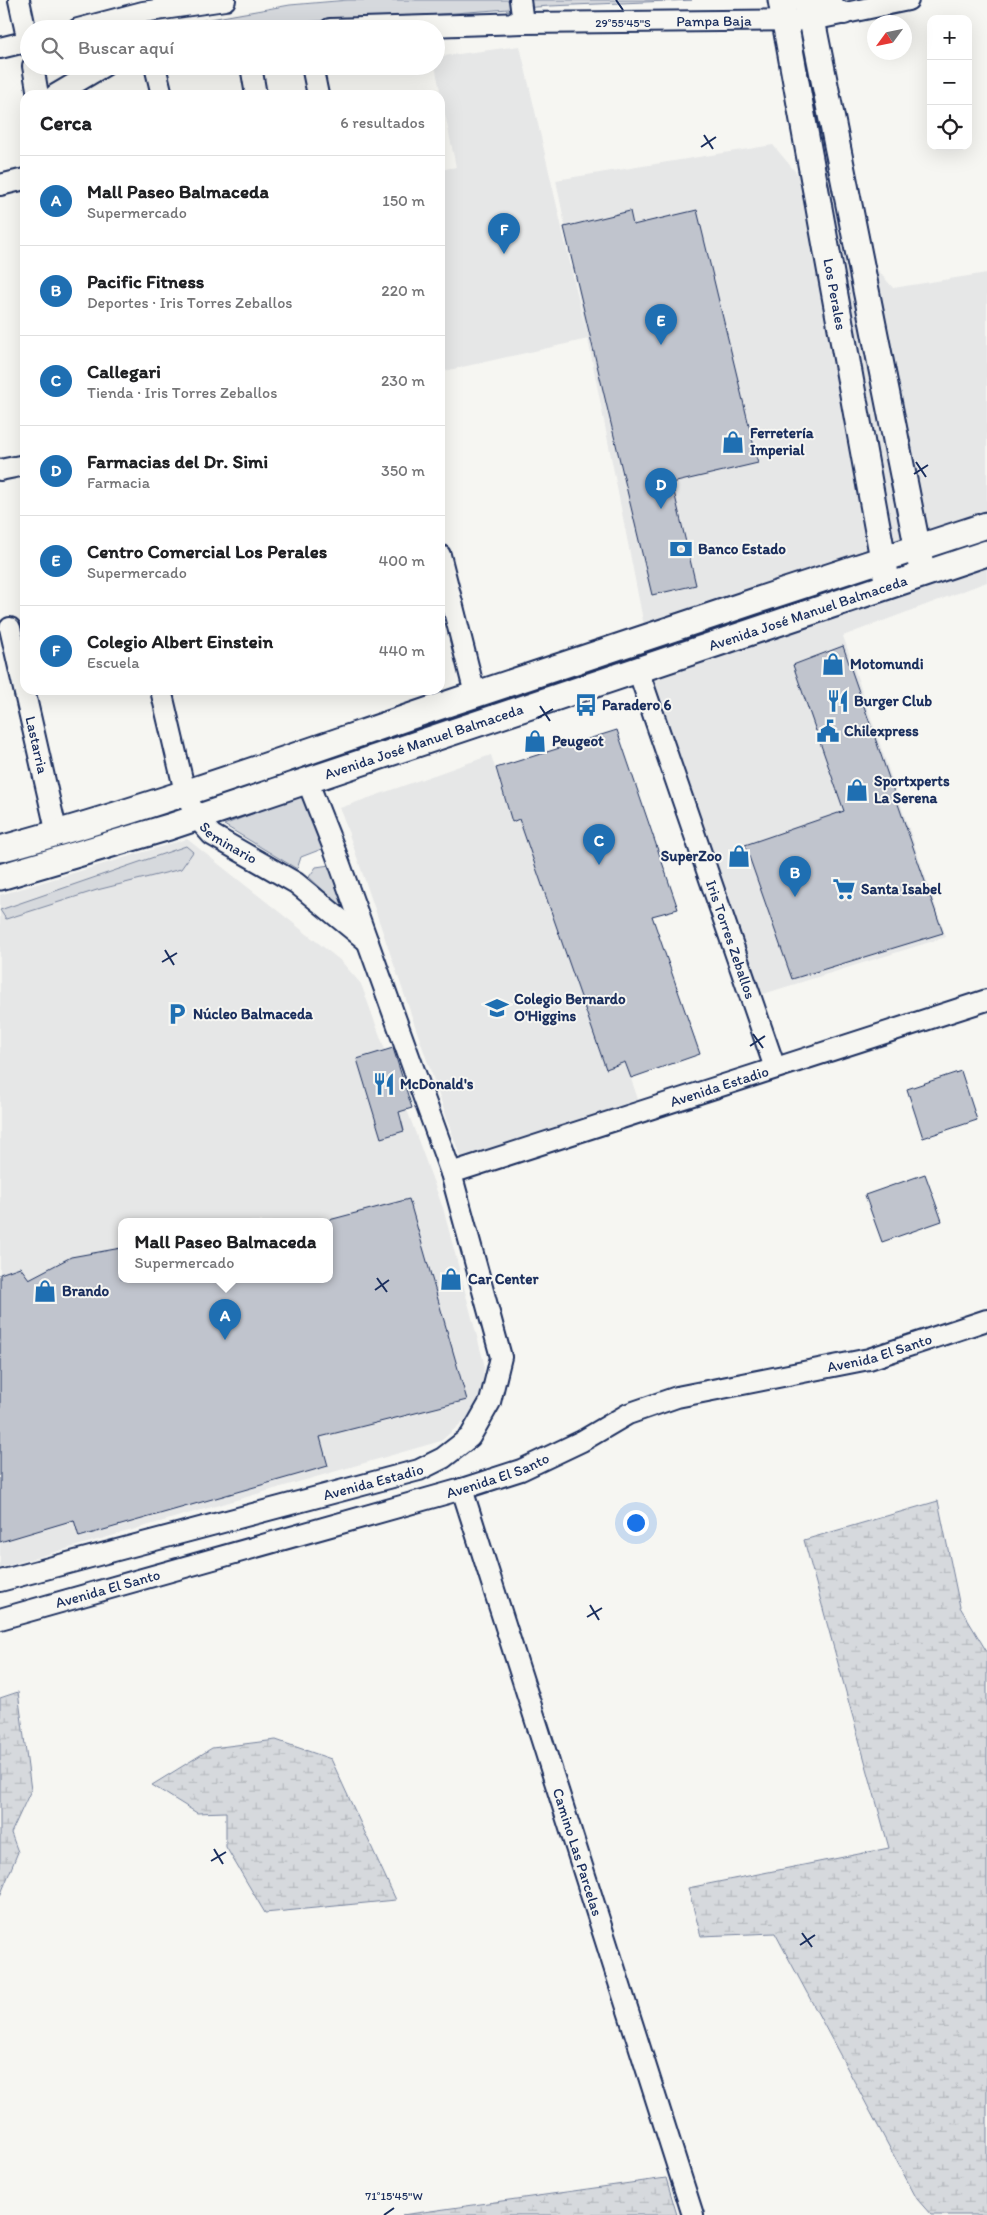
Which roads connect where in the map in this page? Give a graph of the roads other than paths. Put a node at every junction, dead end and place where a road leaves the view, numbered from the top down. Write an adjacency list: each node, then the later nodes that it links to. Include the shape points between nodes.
1 (19, 0): 7 (street)
2 (225, 0): 8 (street)
3 (520, 0): 9 (street)
4 (908, 0): 5 (street, Pampa Baja, via 844,14)
5 (814, 7): 6 (street, Pampa Baja); 25 (main road)
6 (782, 10): 9 (street, Pampa Baja); 26 (main road, Los Perales)
7 (23, 20)
8 (145, 20)
9 (523, 23): 10 (street, Pampa Baja)
10 (445, 25)
11 (20, 44): 12 (street)
12 (0, 48)
13 (35, 75): 18 (street)
14 (88, 75): 19 (street)
15 (157, 75): 20 (street)
16 (252, 75): 21 (street)
17 (314, 75): 22 (street)
18 (37, 90)
19 (63, 90)
20 (161, 90)
21 (255, 90)
22 (317, 90)
23 (20, 180): 24 (street)
24 (0, 184)
25 (878, 351): 26 (main road, via 866,359 857,360); 30 (main road)
26 (844, 352): 32 (main road, Los Perales)
27 (20, 466): 28 (street)
28 (0, 470)
29 (987, 525): 30 (main road, Avenida José Manuel Balmaceda)
30 (918, 548): 32 (main road, Avenida José Manuel Balmaceda); 34 (main road)
31 (987, 553): 34 (main road, Avenida José Manuel Balmaceda)
32 (883, 560): 35 (main road, Los Perales); 39 (main road, Avenida José Manuel Balmaceda)
33 (445, 575): 39 (street)
34 (923, 575): 35 (main road, Avenida José Manuel Balmaceda)
35 (888, 587): 38 (main road, Avenida José Manuel Balmaceda)
36 (12, 628): 37 (street, Lastarria)
37 (20, 665)
38 (638, 670): 42 (main road, Avenida José Manuel Balmaceda); 50 (street, Iris Torres Zeballos)
39 (475, 694): 43 (main road, Avenida José Manuel Balmaceda)
40 (27, 695): 45 (street, Lastarria)
41 (162, 695): 43 (street, Seminario)
42 (306, 780): 44 (main road, Avenida José Manuel Balmaceda); 48 (street, Avenida Estadio)
43 (185, 792): 44 (street, Seminario); 45 (main road, Avenida José Manuel Balmaceda)
44 (196, 817): 47 (main road, Avenida José Manuel Balmaceda); 48 (street, Seminario, via 212,835 296,883)
45 (57, 834): 46 (main road, Avenida José Manuel Balmaceda)
46 (0, 849)
47 (0, 877)
48 (369, 943): 51 (street, Avenida Estadio)
49 (987, 1000): 50 (street, Avenida Estadio)
50 (775, 1068): 51 (street, Avenida Estadio)
51 (452, 1173): 54 (street, Avenida Estadio, via 500,1358 490,1402 470,1436 443,1458 419,1470)
52 (987, 1320): 53 (street, Avenida El Santo, via 868,1360 677,1397 628,1414 582,1441 521,1470)
53 (462, 1489): 55 (street, Avenida El Santo); 56 (street, Camino Las Parcelas)
54 (0, 1581)
55 (0, 1619)
56 (693, 2215)

